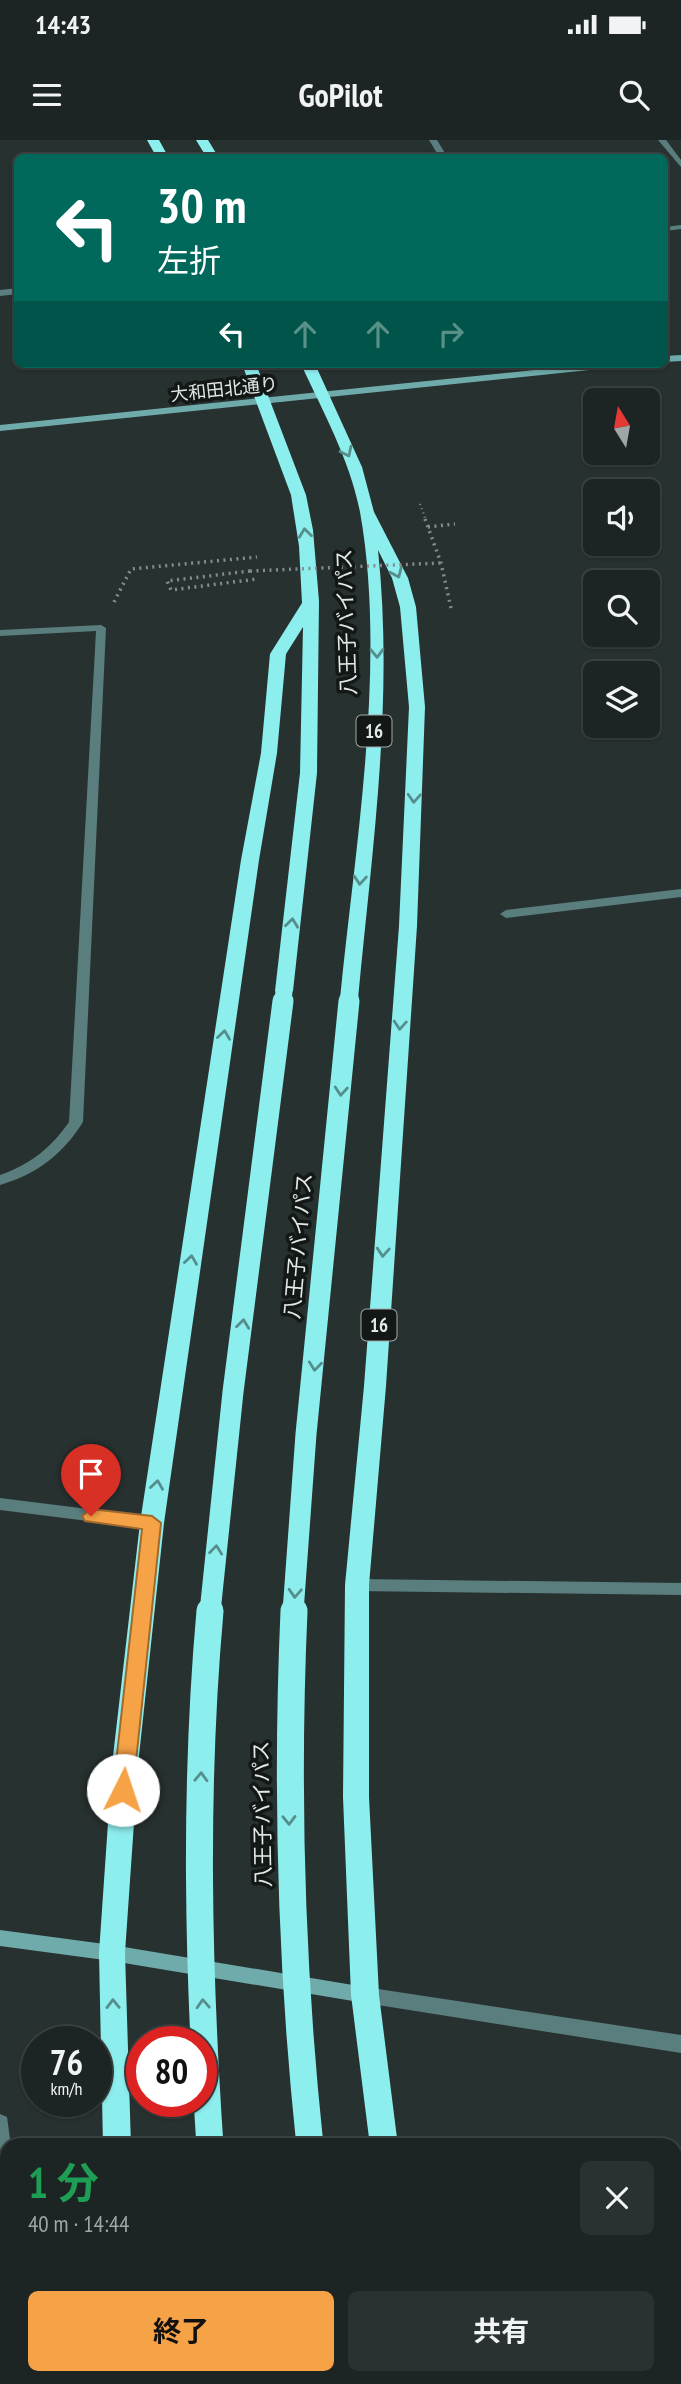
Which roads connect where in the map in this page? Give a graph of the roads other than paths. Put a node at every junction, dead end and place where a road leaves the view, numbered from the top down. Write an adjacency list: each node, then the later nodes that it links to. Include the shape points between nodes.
1 (662, 140): 2 (street)
2 (681, 165)
3 (251, 368): 7 (highway, 八王子バイパス)
4 (311, 368): 6 (highway, 八王子バイパス / 16)
5 (580, 368): 6 (street, 大和田北通り)
6 (322, 395): 7 (street, 大和田北通り); 9 (highway, 八王子バイパス / 16, one-way to 9, via 355,467)
7 (263, 401): 8 (street, 大和田北通り); 10 (highway, 八王子バイパス, one-way to 7, via 297,489)
8 (0, 428)
9 (367, 512): 17 (highway, 16, one-way to 17, via 400,578 408,607 417,707 408,926); 25 (highway, 八王子バイパス / 16, one-way to 25, bridge, via 375,592 377,705 298,1541 290,1698 292,1927)
10 (311, 601): 16 (highway, one-way to 10, via 247,874 269,753 278,654); 24 (highway, 八王子バイパス, one-way to 10, bridge, via 199,1853 207,1647 311,758)
11 (0, 633): 14 (street, via 101,628 76,1122 57,1151 26,1171)
12 (681, 893): 13 (street)
13 (506, 914)
14 (0, 1180)
15 (0, 1504): 16 (street)
16 (152, 1523): 20 (highway, via 125,1765)
17 (357, 1585): 18 (street); 21 (highway, 16, via 356,1797)
18 (681, 1589)
19 (0, 1938): 20 (street)
20 (112, 1953): 21 (street); 23 (highway, one-way to 20)
21 (365, 1995): 22 (street); 26 (highway, 16)
22 (681, 2044)
23 (117, 2138)
24 (211, 2138)
25 (309, 2138)
26 (383, 2138)

